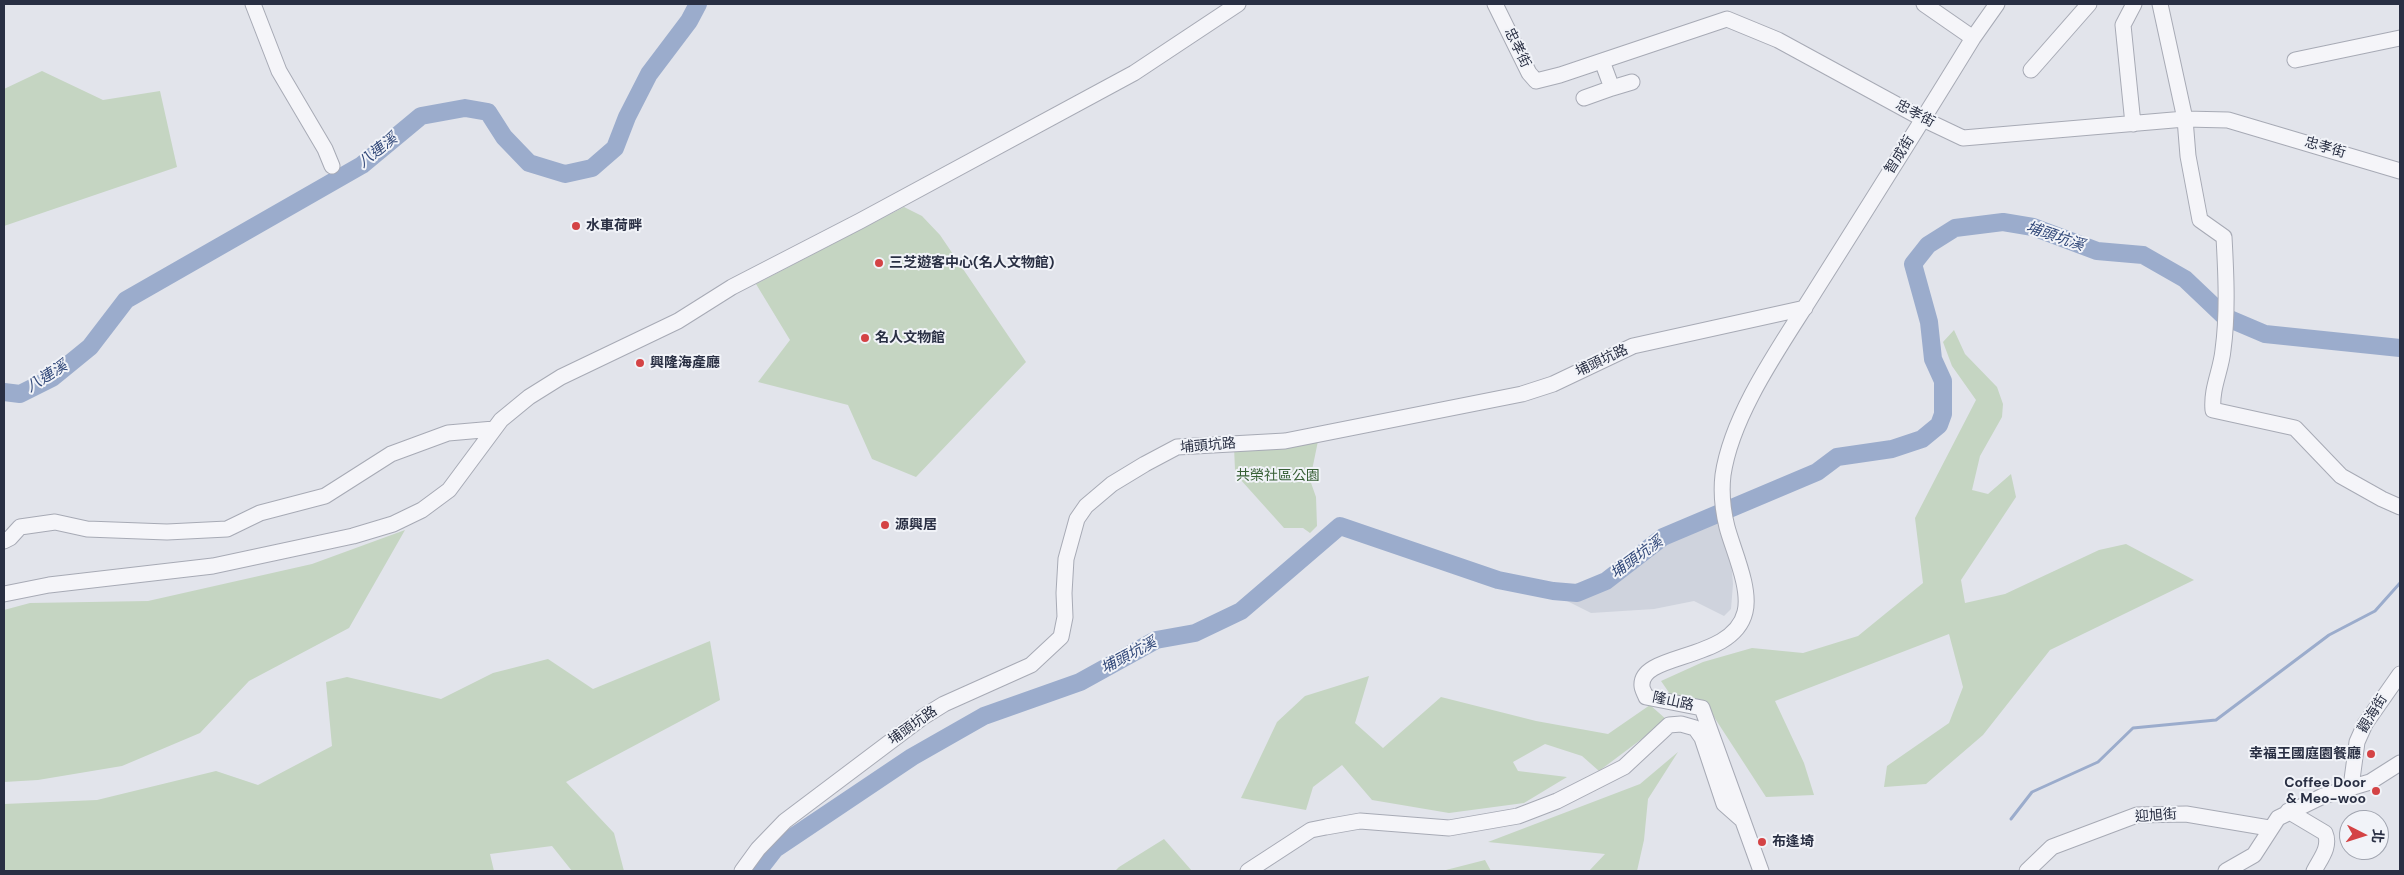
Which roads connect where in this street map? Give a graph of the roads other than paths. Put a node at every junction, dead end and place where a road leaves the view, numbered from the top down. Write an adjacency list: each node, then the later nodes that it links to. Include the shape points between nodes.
1 (253, 4): 20 (street, via 279,72)
2 (1238, 4): 23 (street, via 1134,73 732,287 678,321 561,377 529,397)
3 (1495, 4): 12 (street, 忠孝街, via 1536,81)
4 (1924, 4): 9 (street)
5 (1997, 4): 9 (street, 智成街)
6 (2089, 4): 13 (street)
7 (2134, 4): 19 (street, via 2123,25)
8 (2160, 4): 17 (street)
9 (1973, 38): 18 (street, 智成街)
10 (2400, 38): 11 (street)
11 (2295, 60)
12 (1602, 61): 15 (street); 18 (street, 忠孝街, via 1726,19 1778,40)
13 (2031, 70)
14 (1632, 82): 15 (street)
15 (1612, 88): 16 (street)
16 (1584, 98)
17 (2185, 118): 19 (street, 忠孝街); 21 (street, 忠孝街, via 2228,120); 24 (street, via 2188,156 2200,220 2224,237 2224,349 2214,382 2213,410 2295,428 2342,476)
18 (1923, 119): 19 (street, 忠孝街, via 1963,138); 22 (street, 智成街)
19 (2133, 124)
20 (332, 166)
21 (2400, 171)
22 (1805, 308): 31 (street, 隆山路, via 1738,423 1723,475 1726,525 1745,598 1745,612 1739,626 1722,642 1652,668 1644,676 1642,686 1646,697 1702,708); 34 (street, 埔頭坑路, via 1633,346 1553,384 1496,400 1285,441 1176,447 1112,484 1086,506 1077,519 1066,558 1065,618 1061,637 1030,665 944,704 923,717 785,821)
23 (494, 430): 25 (street, via 448,433 391,454 324,496 260,513 227,530 87,529 55,522 20,527); 26 (street, via 449,490 422,510 393,524 353,536 213,566 49,585)
24 (2400, 507)
25 (4, 541)
26 (4, 594)
27 (2400, 674): 29 (street, 觀海街, via 2356,742)
28 (2400, 763): 29 (street, via 2370,782)
29 (2351, 788): 30 (street)
30 (2288, 811): 32 (street); 40 (street, via 2325,833 2328,839)
31 (1741, 819): 35 (street, via 1724,804 1702,738 1695,728 1669,725 1624,767 1558,801 1518,816 1449,828 1360,821 1311,830); 36 (street, 隆山路)
32 (2269, 828): 33 (street); 37 (street, 迎旭街, via 2186,814 2137,815 2052,847)
33 (2254, 855): 38 (street); 39 (street)
34 (742, 871)
35 (1248, 871)
36 (1761, 871)
37 (2027, 871)
38 (2226, 871)
39 (2247, 871)
40 (2314, 871)

